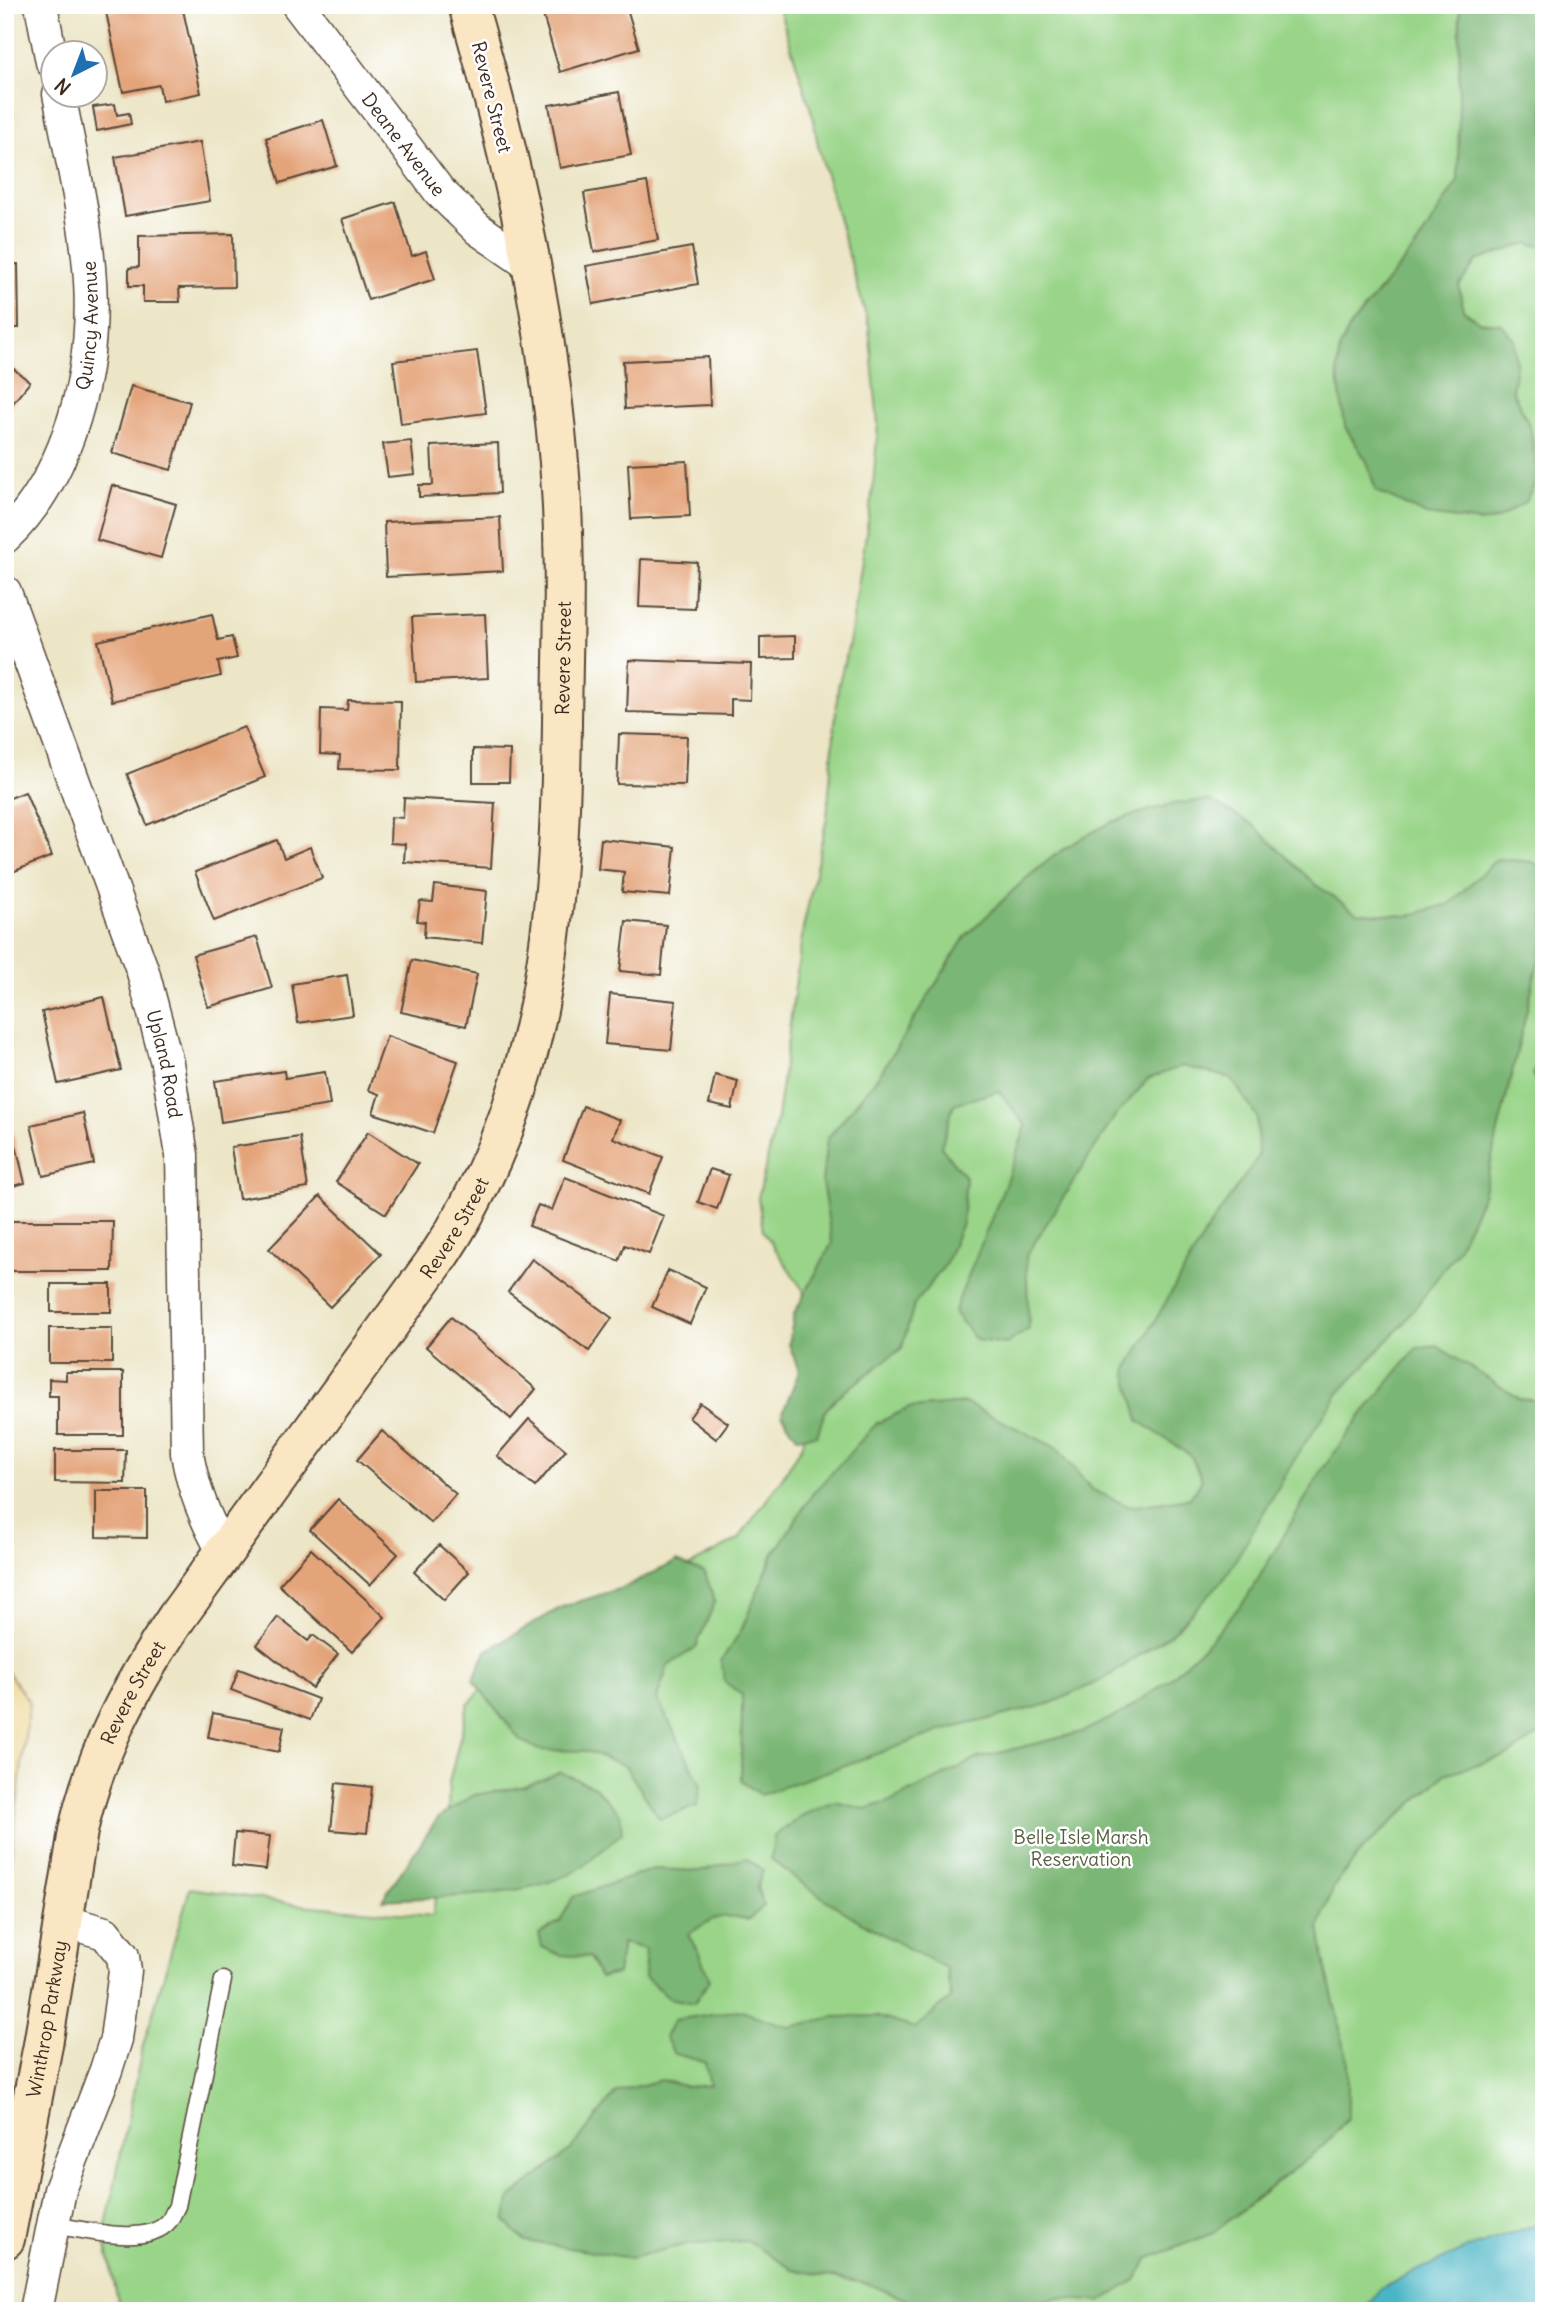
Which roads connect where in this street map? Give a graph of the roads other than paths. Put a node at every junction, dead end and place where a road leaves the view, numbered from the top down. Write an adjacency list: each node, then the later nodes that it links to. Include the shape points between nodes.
1 (41, 5): 4 (street)
2 (298, 5): 6 (street, Deane Avenue, via 440,192 478,229)
3 (468, 5): 6 (main road, Revere Street)
4 (47, 38)
5 (62, 108): 7 (street, Quincy Avenue, via 86,237 91,345 64,448 40,496)
6 (530, 265): 9 (main road, Revere Street, via 561,489 564,597 558,873 550,950 531,1043 497,1151 462,1220)
7 (5, 537)
8 (5, 592): 9 (street, Upland Road, via 143,972 167,1063 183,1176 187,1453 197,1497)
9 (224, 1553): 10 (main road, Revere Street, via 152,1656 103,1748 82,1813)
10 (63, 1921): 12 (street, via 106,1933 119,1950 125,1971 114,2046 64,2177); 13 (main road, Winthrop Parkway)
11 (223, 1980): 12 (lane, via 177,2206 168,2222 131,2237)
12 (53, 2225): 14 (street)
13 (5, 2239)
14 (36, 2311)

